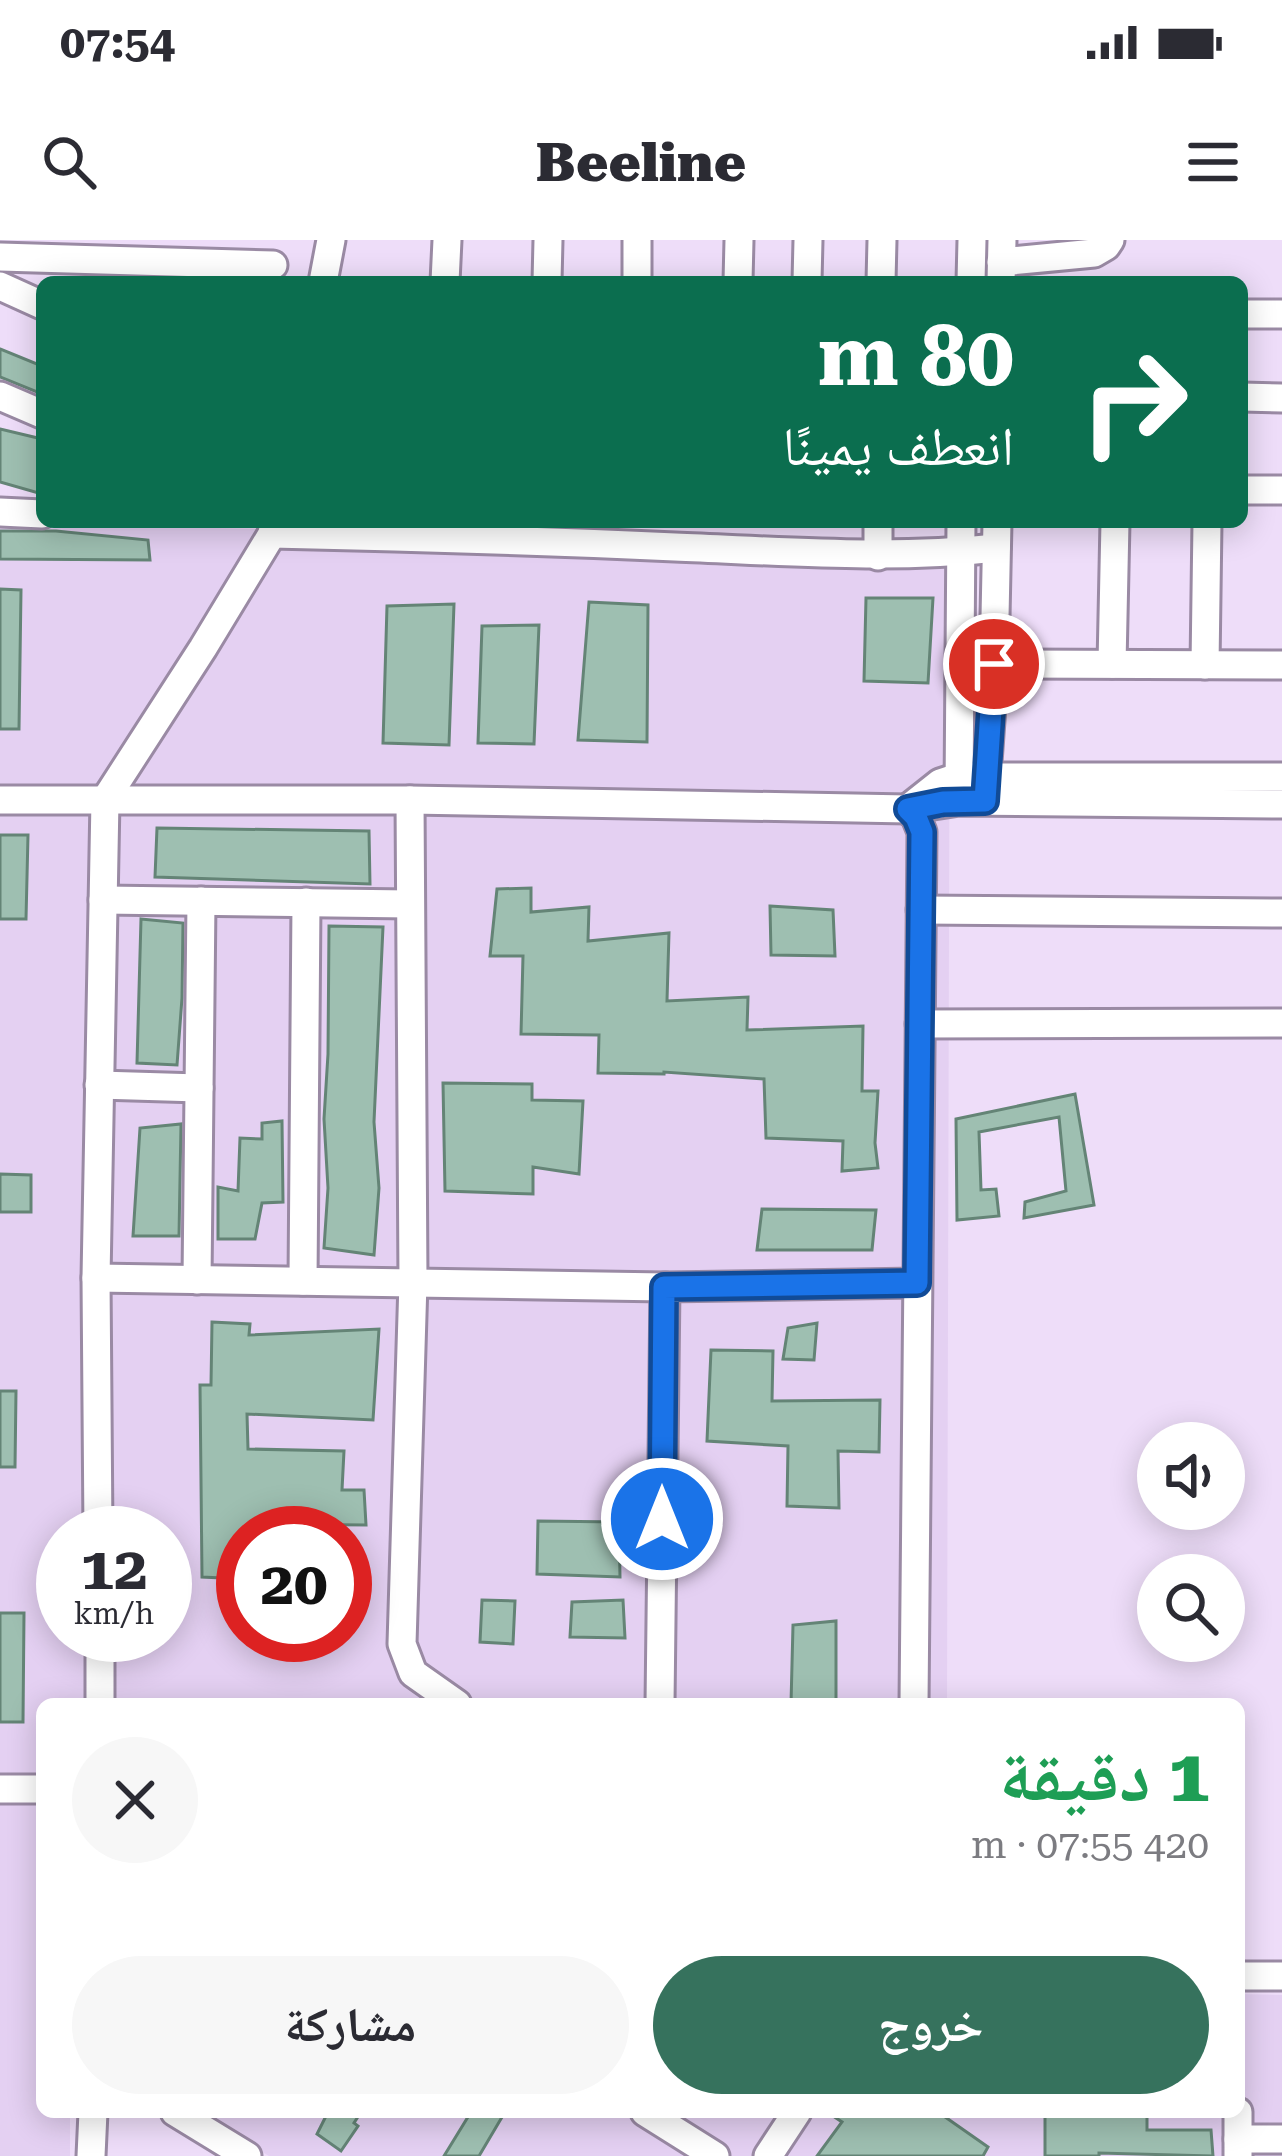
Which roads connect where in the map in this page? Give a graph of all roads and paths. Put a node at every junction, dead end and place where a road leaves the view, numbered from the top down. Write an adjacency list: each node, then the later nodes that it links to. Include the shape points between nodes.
1 (331, 240): 14 (street)
2 (447, 240): 15 (street)
3 (548, 240): 16 (street)
4 (637, 240): 17 (street)
5 (739, 240): 18 (street)
6 (808, 240): 19 (street)
7 (882, 240): 20 (street)
8 (972, 240): 21 (street)
9 (1110, 240): 12 (street, via 1094,253)
10 (67, 249): 11 (street); 13 (street)
11 (0, 257)
12 (1001, 261)
13 (274, 262)
14 (323, 276)
15 (446, 276)
16 (547, 276)
17 (637, 276)
18 (738, 276)
19 (807, 276)
20 (881, 276)
21 (970, 276)
22 (0, 286): 23 (street)
23 (36, 302)
24 (1248, 314): 25 (street)
25 (1282, 314)
26 (0, 396): 29 (street)
27 (1248, 397): 28 (street)
28 (1282, 398)
29 (36, 411)
30 (1248, 490): 31 (street)
31 (1282, 490)
32 (0, 512): 33 (street)
33 (36, 514)
34 (273, 528): 39 (street); 51 (street)
35 (878, 528): 43 (street)
36 (961, 528): 42 (street)
37 (1115, 528): 45 (street)
38 (1207, 528): 46 (street)
39 (438, 530): 40 (street)
40 (541, 531): 43 (street)
41 (996, 535): 42 (street); 44 (street)
42 (961, 552): 43 (street); 49 (street)
43 (878, 556)
44 (994, 664): 45 (street); 49 (street)
45 (1112, 664): 46 (street)
46 (1205, 665): 47 (street)
47 (1282, 665)
48 (1282, 777): 49 (street)
49 (972, 789): 53 (street); 54 (street, via 940,783)
50 (0, 800): 51 (street)
51 (105, 800): 52 (street); 55 (street)
52 (410, 800): 54 (street); 58 (street)
53 (1282, 804)
54 (908, 809): 59 (street, via 922,832)
55 (103, 900): 56 (street); 63 (street)
56 (201, 901): 57 (street); 64 (street)
57 (306, 902): 58 (street); 67 (street)
58 (410, 904): 68 (street)
59 (921, 910): 60 (street); 62 (street)
60 (1282, 913)
61 (1282, 1022): 62 (street)
62 (920, 1024): 69 (street)
63 (99, 1085): 64 (street); 65 (street)
64 (199, 1088): 66 (street)
65 (96, 1278): 66 (street); 71 (street)
66 (197, 1280): 67 (street)
67 (303, 1281): 68 (street)
68 (413, 1282): 70 (street); 74 (street, via 402,1644 412,1673)
69 (917, 1283): 70 (street); 76 (street)
70 (664, 1287): 75 (street)
71 (98, 1506)
72 (100, 1662): 73 (street)
73 (100, 1698)
74 (448, 1698)
75 (660, 1698)
76 (914, 1698)
77 (0, 1789): 78 (street)
78 (36, 1789)
79 (1245, 1976): 80 (street)
80 (1282, 1976)
81 (93, 2118): 87 (street)
82 (185, 2118): 88 (street)
83 (655, 2118): 89 (street)
84 (793, 2118): 90 (street)
85 (1238, 2136): 86 (street)
86 (1282, 2139)
87 (91, 2156)
88 (247, 2156)
89 (715, 2156)
90 (768, 2156)

